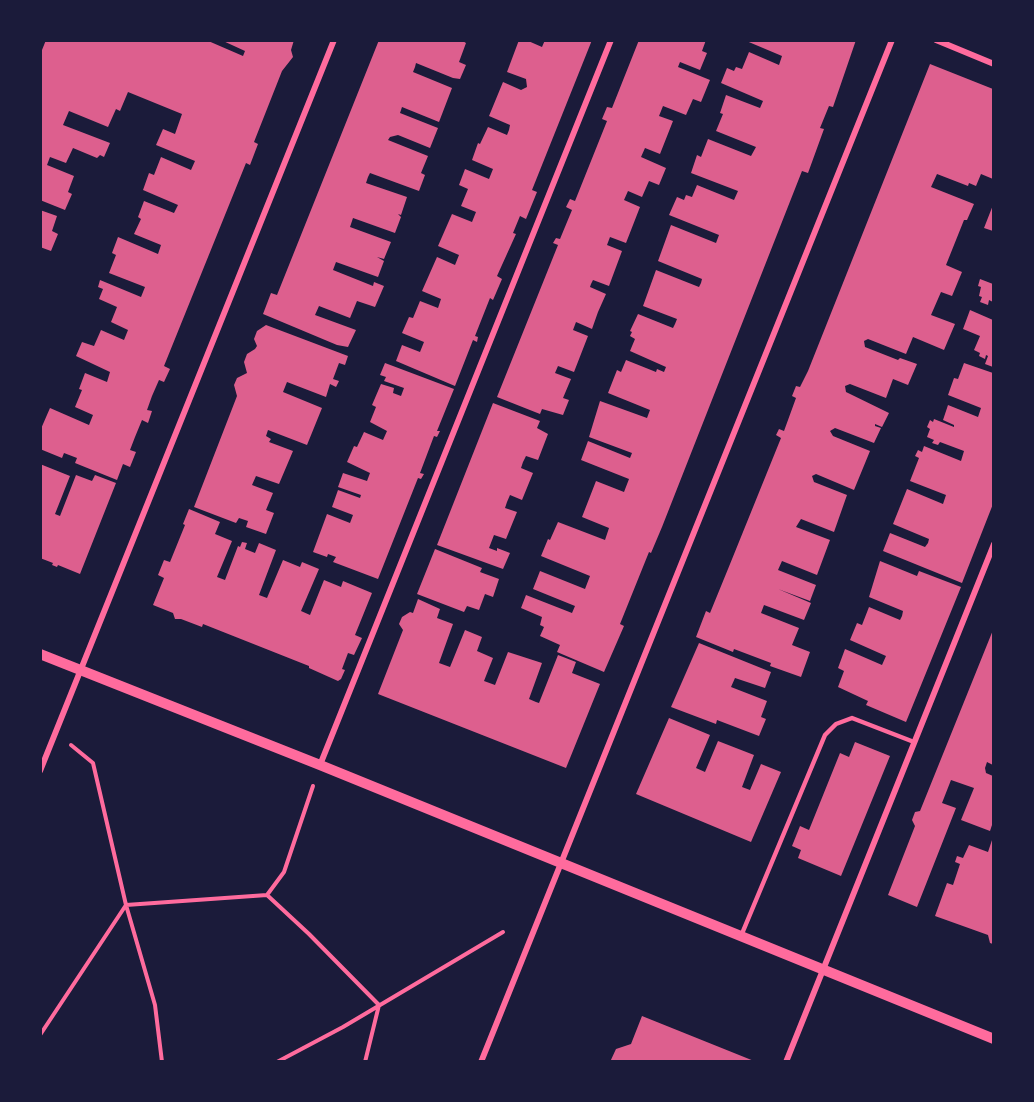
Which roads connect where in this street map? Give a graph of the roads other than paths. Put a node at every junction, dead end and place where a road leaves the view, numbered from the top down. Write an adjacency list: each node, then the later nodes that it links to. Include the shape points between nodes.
1 (334, 40): 8 (street)
2 (611, 40): 10 (street)
3 (892, 40): 12 (street)
4 (936, 40): 5 (street)
5 (993, 64)
6 (993, 544): 9 (street)
7 (40, 654): 8 (street)
8 (81, 670): 10 (street); 11 (street)
9 (914, 741): 13 (lane, via 852,718 836,724 825,735); 14 (street)
10 (320, 765): 12 (street)
11 (40, 771)
12 (561, 863): 13 (street); 16 (street)
13 (741, 936): 14 (street)
14 (823, 969): 15 (street); 17 (street)
15 (993, 1039)
16 (482, 1062)
17 (786, 1062)

